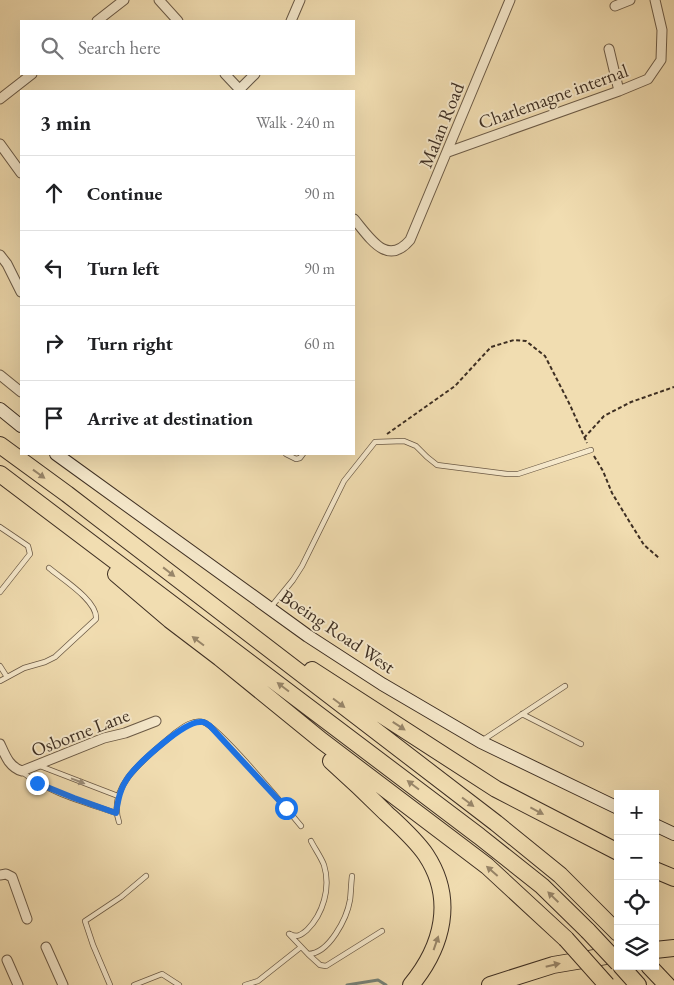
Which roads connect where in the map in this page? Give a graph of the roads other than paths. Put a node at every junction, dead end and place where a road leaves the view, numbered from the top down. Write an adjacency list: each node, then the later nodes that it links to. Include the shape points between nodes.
1 (124, 0): 8 (street)
2 (159, 0): 9 (street)
3 (300, 0): 10 (street)
4 (510, 0): 19 (street, Malan Road)
5 (630, 0): 7 (street)
6 (656, 0): 16 (street, Charlemagne internal, via 662,30 661,60 648,79)
7 (615, 6)
8 (98, 20)
9 (177, 20)
10 (291, 20)
11 (609, 49): 16 (street)
12 (31, 75): 17 (street)
13 (226, 75): 15 (street)
14 (254, 75): 15 (street)
15 (240, 90)
16 (619, 91): 19 (street, Charlemagne internal)
17 (0, 99)
18 (0, 144): 20 (street)
19 (448, 152): 21 (street, Malan Road, via 404,248 392,252 379,248)
20 (20, 172)
21 (355, 220)
22 (0, 255): 23 (street)
23 (20, 290)
24 (0, 375): 25 (street)
25 (20, 391)
26 (0, 410): 27 (main road)
27 (20, 425)
28 (0, 445): 38 (highway, one-way to 38)
29 (591, 450): 39 (lane, via 518,474 507,474 437,464 416,446 404,441 375,442 344,481 302,566)
30 (57, 455): 39 (main road, Boeing Road West)
31 (288, 455): 32 (lane, via 296,460)
32 (302, 455)
33 (0, 474): 34 (highway)
34 (52, 515): 40 (highway, one-way to 34, via 126,583); 75 (highway, one-way to 34, bridge, via 542,886 479,836)
35 (0, 527): 37 (lane, via 28,546 30,554)
36 (48, 568): 42 (lane, via 91,604 97,614 96,619 55,656)
37 (0, 592)
38 (211, 605): 60 (highway, one-way to 60, via 496,789); 67 (highway, one-way to 67, via 496,823 560,875)
39 (270, 608): 47 (main road, Boeing Road West, via 382,684)
40 (220, 658): 85 (highway, one-way to 40, via 432,954 440,928 442,903 432,866 416,842); 87 (highway, one-way to 40, bridge, via 566,939 487,866 322,741)
41 (0, 666): 42 (lane)
42 (7, 677): 43 (lane)
43 (0, 681)
44 (565, 686): 45 (lane)
45 (522, 714): 47 (lane); 49 (lane)
46 (156, 721): 50 (street, Osborne Lane)
47 (481, 742): 53 (main road, Boeing Road West)
48 (0, 744): 51 (street, Osborne Lane, via 10,763)
49 (581, 744)
50 (38, 765): 51 (street, Osborne Lane); 52 (lane, one-way to 52)
51 (22, 771): 54 (lane, via 37,783)
52 (118, 796): 54 (lane); 56 (lane, via 128,777 140,764 175,734 198,721 210,726)
53 (614, 806)
54 (116, 813): 55 (lane)
55 (120, 822)
56 (301, 826)
57 (659, 827): 58 (main road)
58 (674, 834)
59 (312, 841): 70 (lane, via 324,865 325,892 317,919 302,934 289,934)
60 (614, 850)
61 (659, 872): 65 (highway)
62 (0, 874): 66 (street, via 12,877)
63 (146, 876): 81 (lane, via 85,921)
64 (352, 876): 73 (lane, via 350,901 343,921 328,943 315,954)
65 (674, 878)
66 (27, 918)
67 (613, 928)
68 (382, 931): 73 (lane, via 326,966)
69 (46, 947): 80 (street)
70 (301, 947): 73 (lane); 84 (lane, via 258,981)
71 (674, 948): 72 (highway)
72 (659, 950)
73 (308, 954)
74 (614, 955): 86 (highway, one-way to 74, via 553,965)
75 (614, 959)
76 (7, 960): 79 (street)
77 (625, 970): 88 (highway)
78 (653, 970): 89 (highway)
79 (18, 985)
80 (63, 985)
81 (110, 985)
82 (134, 985): 83 (lane, via 162,974)
83 (179, 985)
84 (245, 985)
85 (411, 985)
86 (490, 985)
87 (607, 985)
88 (638, 985)
89 (667, 985)

